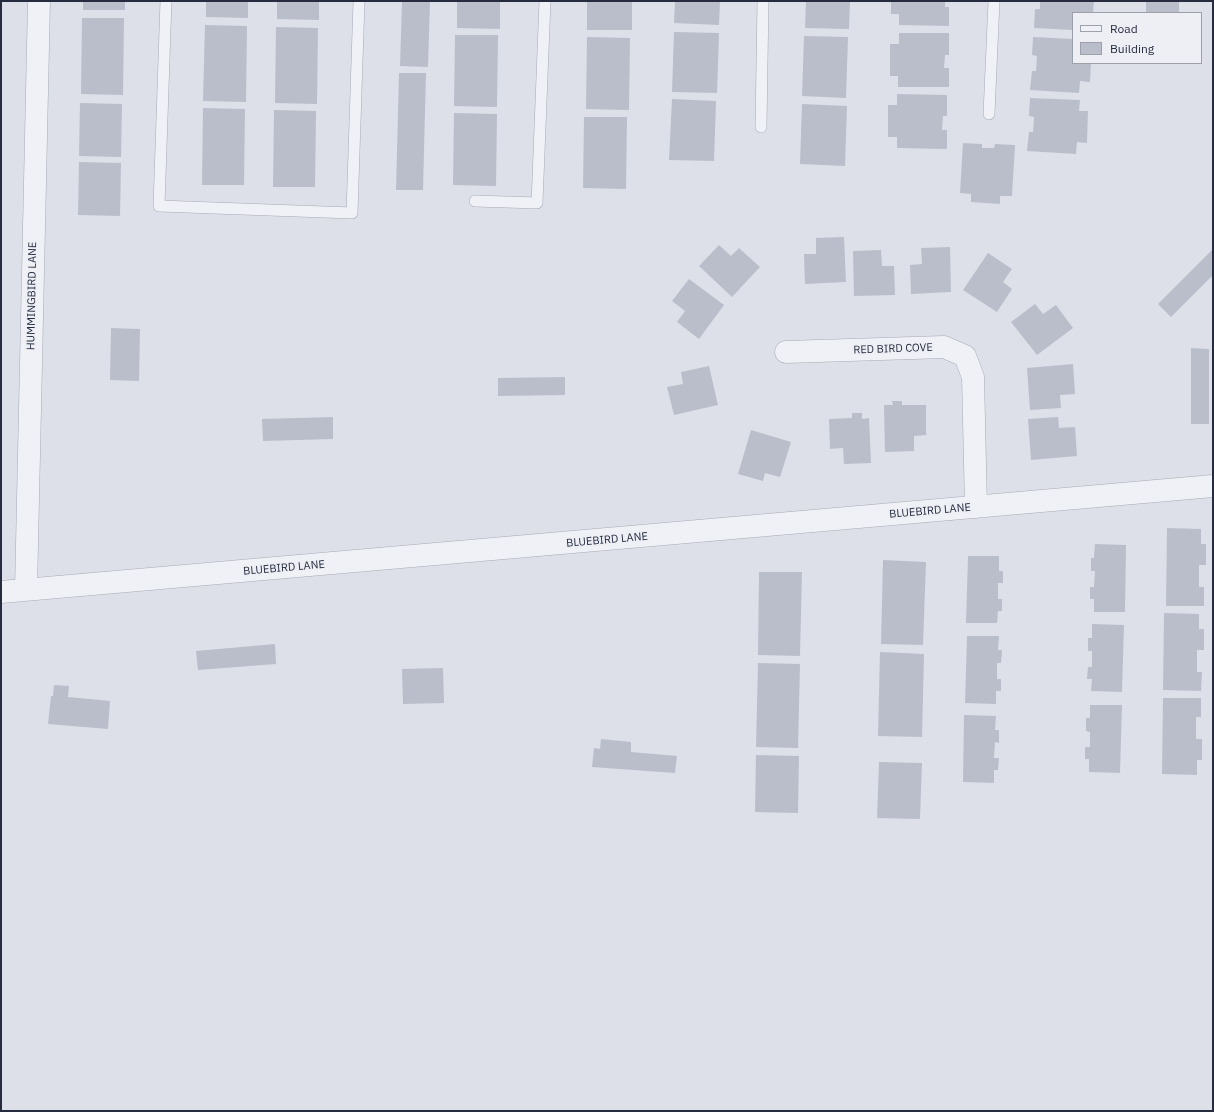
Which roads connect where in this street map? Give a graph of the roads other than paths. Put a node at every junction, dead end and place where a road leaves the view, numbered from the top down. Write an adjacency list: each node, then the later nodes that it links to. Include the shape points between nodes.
1 (39, 1): 13 (street, HUMMINGBIRD LANE)
2 (166, 1): 3 (lane, via 159,206 352,213)
3 (359, 1)
4 (545, 1): 9 (lane, via 537,203)
5 (763, 1): 8 (lane)
6 (994, 1): 7 (lane)
7 (989, 114)
8 (761, 127)
9 (475, 201)
10 (786, 352): 12 (street, RED BIRD COVE, via 944,347 965,356 973,377)
11 (1213, 486): 12 (street, BLUEBIRD LANE)
12 (976, 507): 13 (street, BLUEBIRD LANE)
13 (26, 590): 14 (street, BLUEBIRD LANE)
14 (1, 592)

